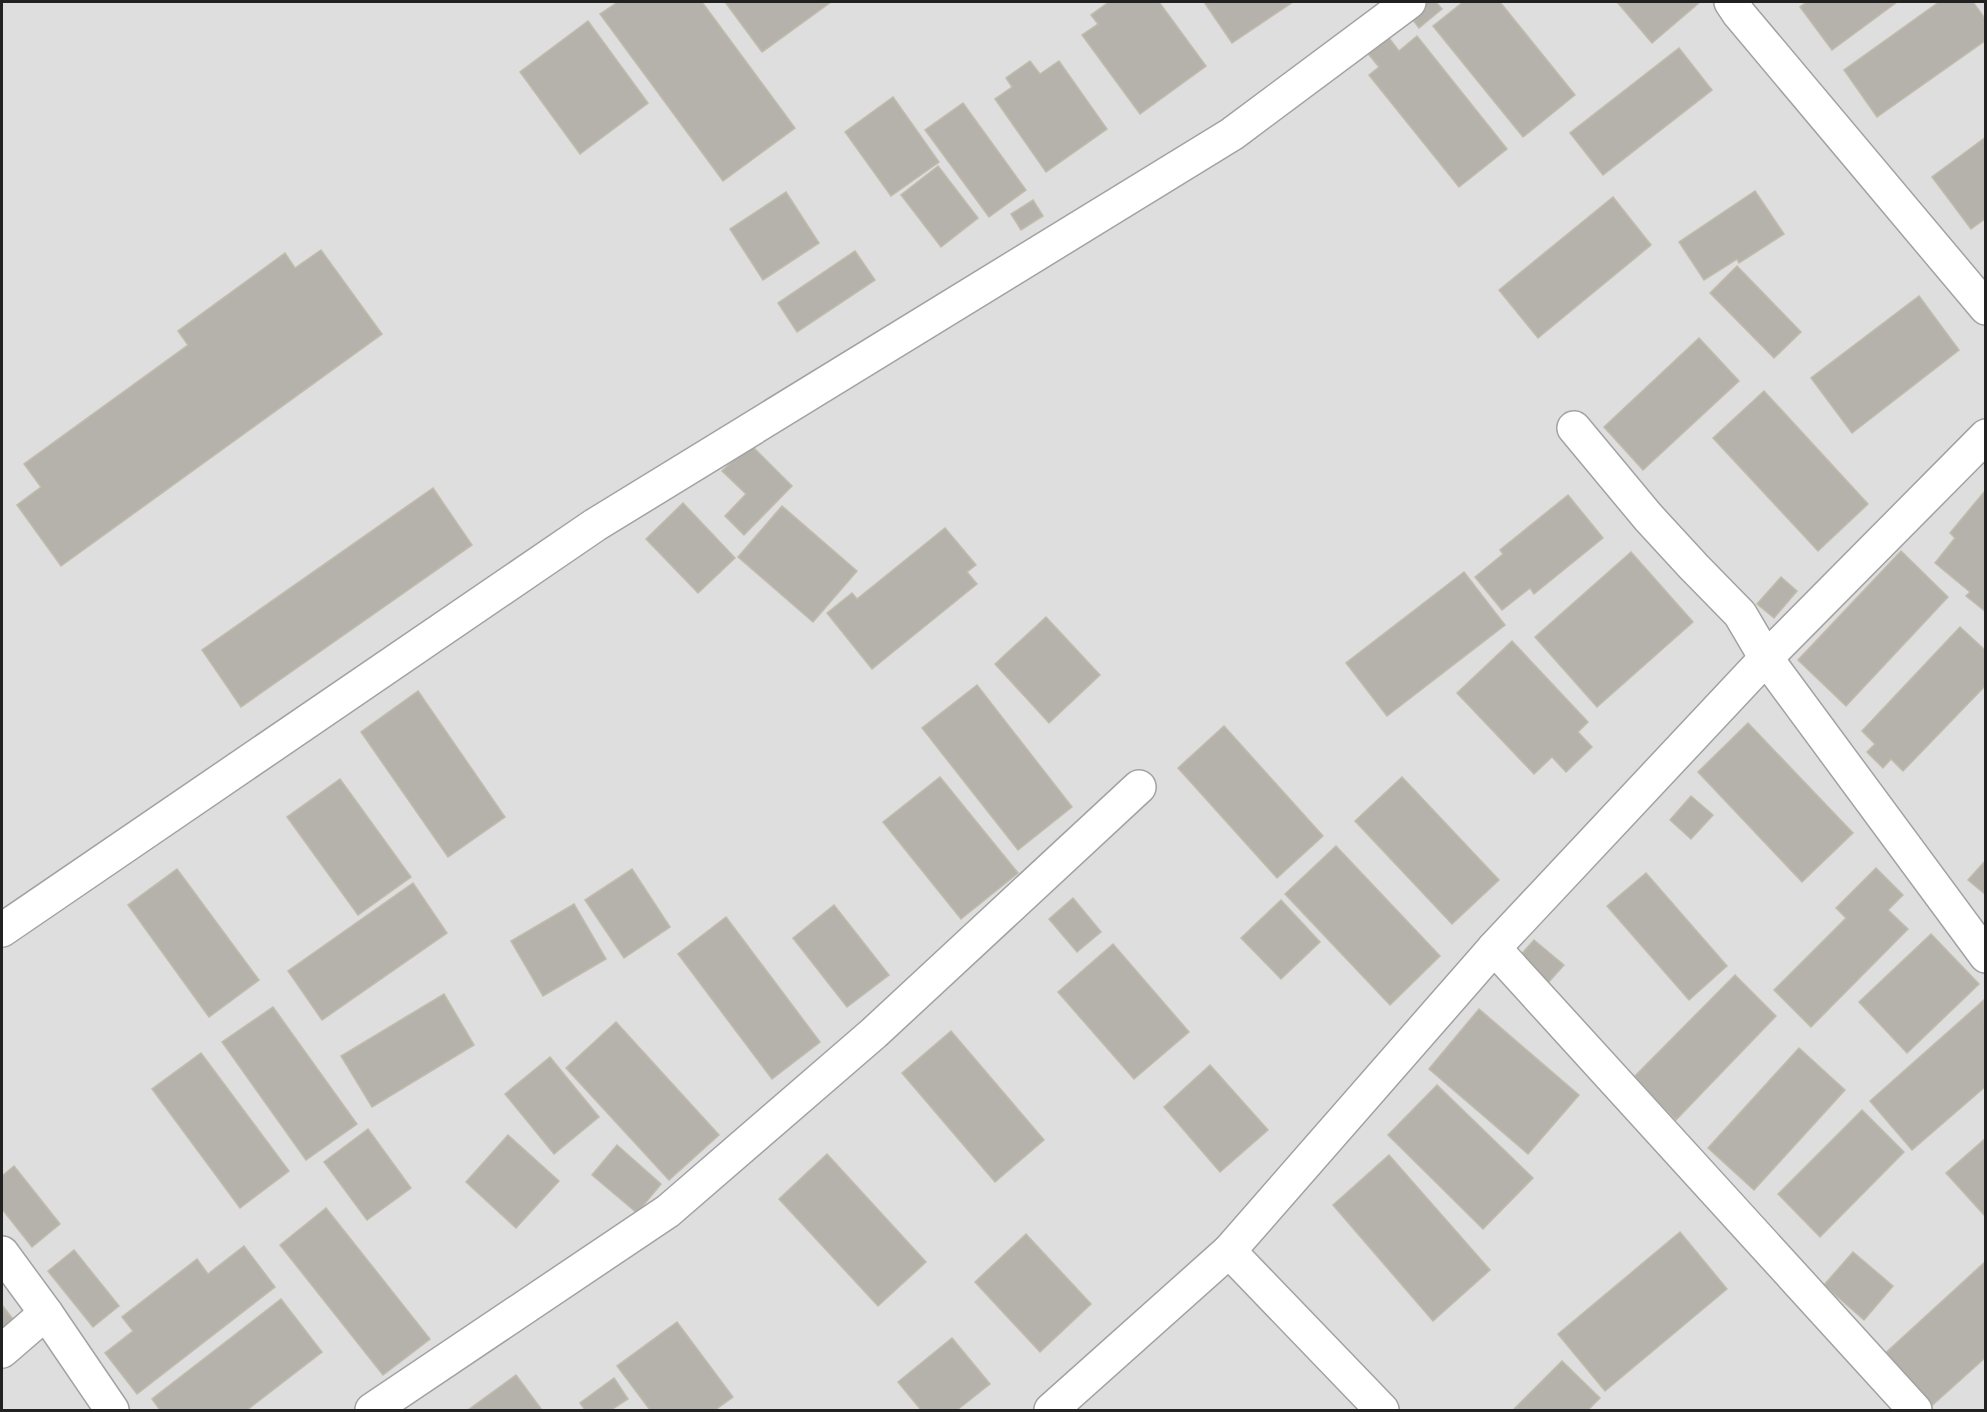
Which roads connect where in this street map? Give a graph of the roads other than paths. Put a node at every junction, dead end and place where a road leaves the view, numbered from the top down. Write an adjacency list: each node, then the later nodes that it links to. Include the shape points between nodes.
1 (1409, 2): 8 (street, via 1232,134 595,525)
2 (1742, 6): 3 (street)
3 (1986, 308)
4 (1574, 428): 6 (street, via 1648,517 1740,614)
5 (1986, 436): 6 (street)
6 (1766, 658): 9 (street); 10 (street)
7 (1139, 787): 16 (street, via 874,1033 668,1211)
8 (2, 930)
9 (1494, 948): 11 (street); 19 (street)
10 (1986, 956)
11 (1229, 1251): 17 (street); 18 (street)
12 (2, 1253): 13 (street)
13 (46, 1313): 14 (street); 15 (street)
14 (2, 1351)
15 (112, 1410)
16 (372, 1410)
17 (1052, 1410)
18 (1382, 1410)
19 (1916, 1410)

